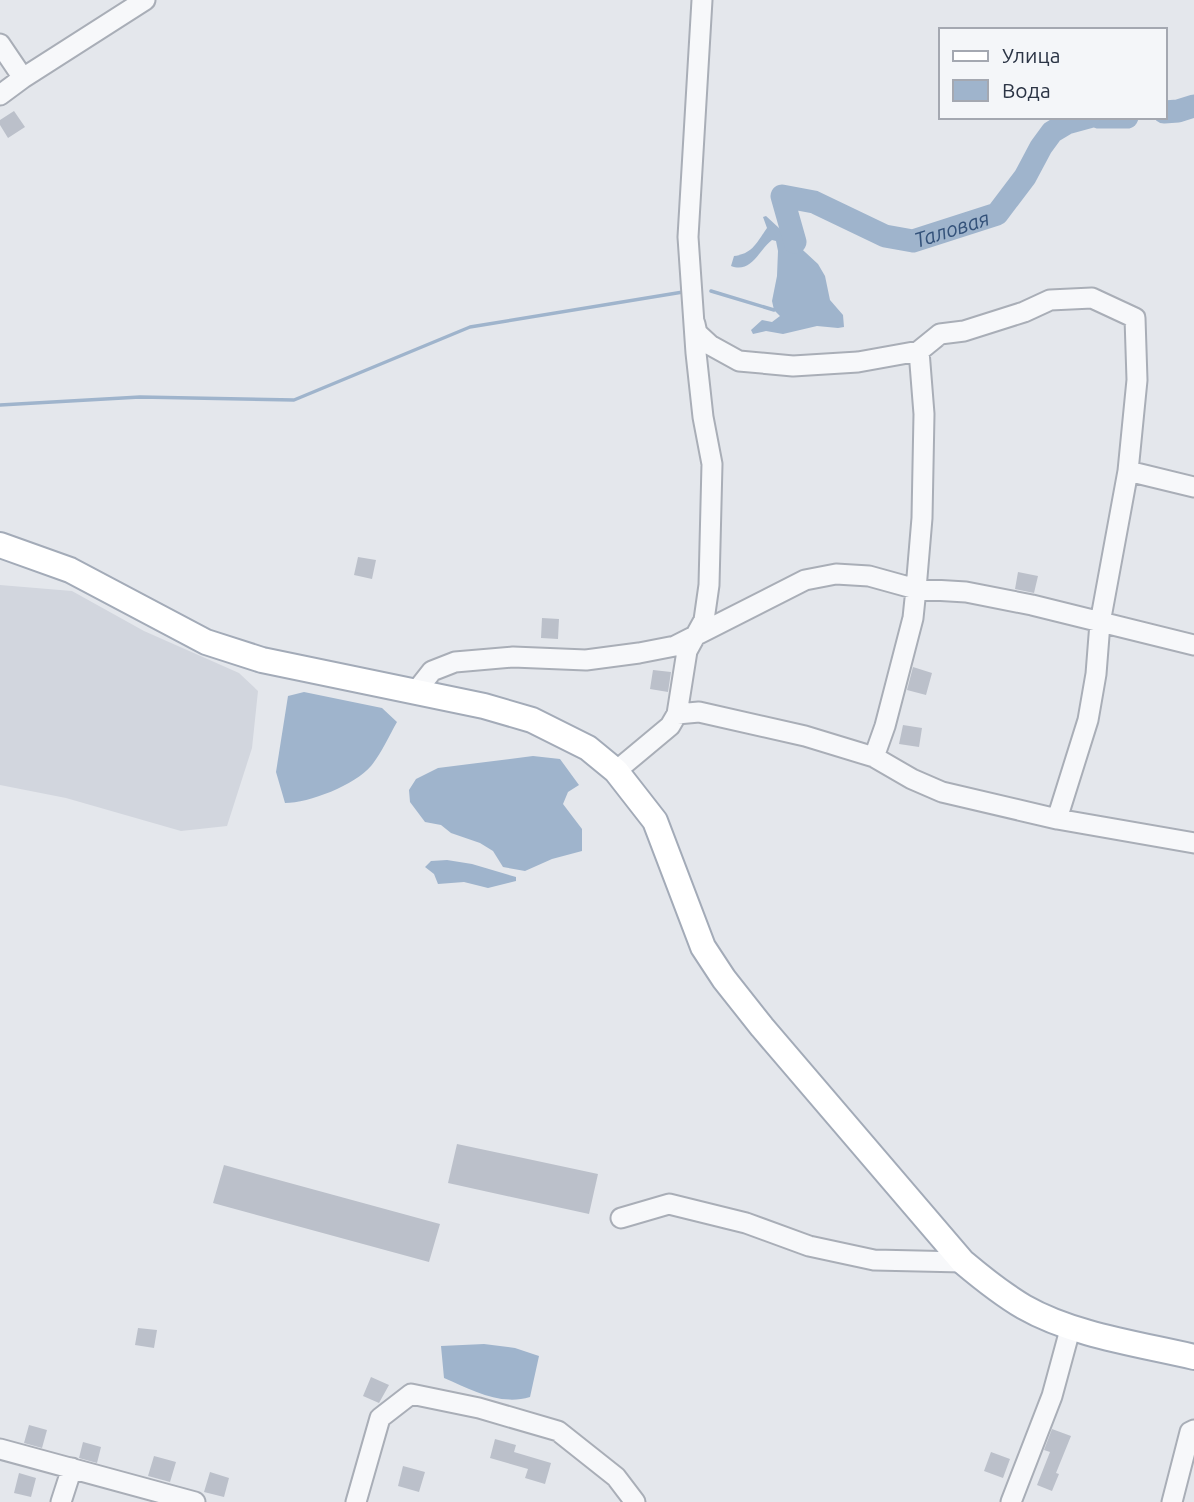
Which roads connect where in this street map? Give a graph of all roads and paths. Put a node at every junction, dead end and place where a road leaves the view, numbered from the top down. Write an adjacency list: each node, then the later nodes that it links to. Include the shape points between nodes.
1 (145, 0): 4 (street)
2 (702, 0): 6 (street, via 688,237)
3 (0, 44): 4 (street)
4 (23, 78): 5 (street)
5 (0, 95)
6 (694, 318): 7 (street, via 697,333 739,361 793,366 858,362); 13 (street, via 712,464 709,585 704,620)
7 (919, 351): 8 (street, via 940,334 964,331 1050,300 1092,298 1135,318 1137,380); 11 (street, via 924,414)
8 (1128, 471): 9 (street); 12 (street)
9 (1194, 487)
10 (0, 545): 15 (main road, via 70,570 206,642 262,660)
11 (916, 589): 12 (street, via 966,592); 13 (street, via 869,576 836,574 805,580); 17 (street, via 913,618)
12 (1100, 623): 14 (street); 19 (street, via 1088,720)
13 (695, 636): 15 (street, via 674,646 586,660 513,657 455,662 432,671); 16 (street, via 687,651)
14 (1194, 645)
15 (417, 690): 18 (main road, via 532,720 588,748)
16 (677, 714): 17 (street, via 699,712 756,724); 18 (street, via 670,726)
17 (874, 757): 19 (street, via 943,792)
18 (616, 771): 22 (main road, via 655,821 704,947 724,979)
19 (1057, 818): 20 (street)
20 (1194, 843)
21 (621, 1218): 22 (street, via 669,1205 874,1260)
22 (963, 1262): 23 (main road, via 1026,1308)
23 (1071, 1326): 24 (main road); 32 (street, via 1052,1395)
24 (1194, 1357)
25 (1194, 1430): 33 (street)
26 (0, 1449): 27 (street)
27 (72, 1468): 28 (street); 29 (street)
28 (61, 1502)
29 (195, 1502)
30 (356, 1502): 31 (street, via 380,1418 411,1394 558,1431 616,1478)
31 (635, 1502)
32 (1011, 1502)
33 (1172, 1502)

